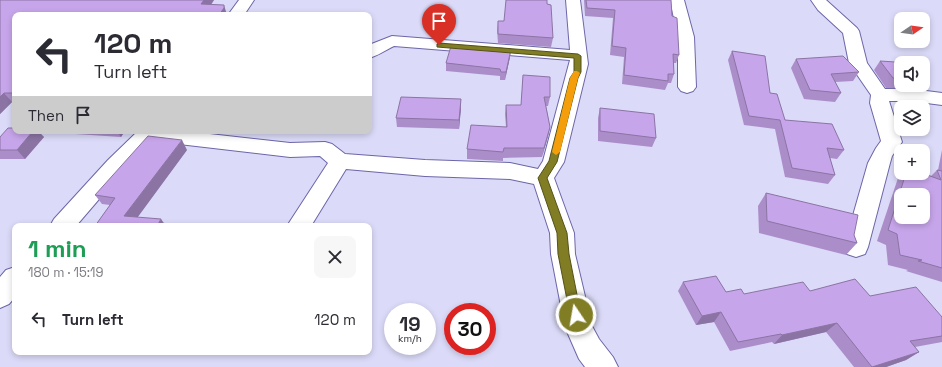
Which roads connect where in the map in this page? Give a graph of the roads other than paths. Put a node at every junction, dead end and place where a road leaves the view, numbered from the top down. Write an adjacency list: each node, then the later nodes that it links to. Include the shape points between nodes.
1 (247, 0): 5 (street)
2 (573, 0): 7 (street)
3 (677, 0): 8 (street, via 686,37)
4 (818, 0): 9 (street, via 851,30 858,62)
5 (238, 12)
6 (372, 50): 7 (street, via 392,41)
7 (578, 56): 14 (street, via 578,72 574,78 560,138 553,162)
8 (687, 87)
9 (880, 96): 10 (street, via 911,95); 17 (street, via 879,102 892,142 879,163)
10 (942, 99)
11 (146, 134): 15 (street)
12 (164, 134): 13 (street, via 290,150)
13 (329, 147): 14 (street, via 425,168 510,171); 16 (street)
14 (543, 178): 20 (street, via 562,233 563,254 579,327 589,349)
15 (65, 223)
16 (300, 223)
17 (856, 247)
18 (12, 282): 19 (street)
19 (0, 296)
20 (602, 367)

